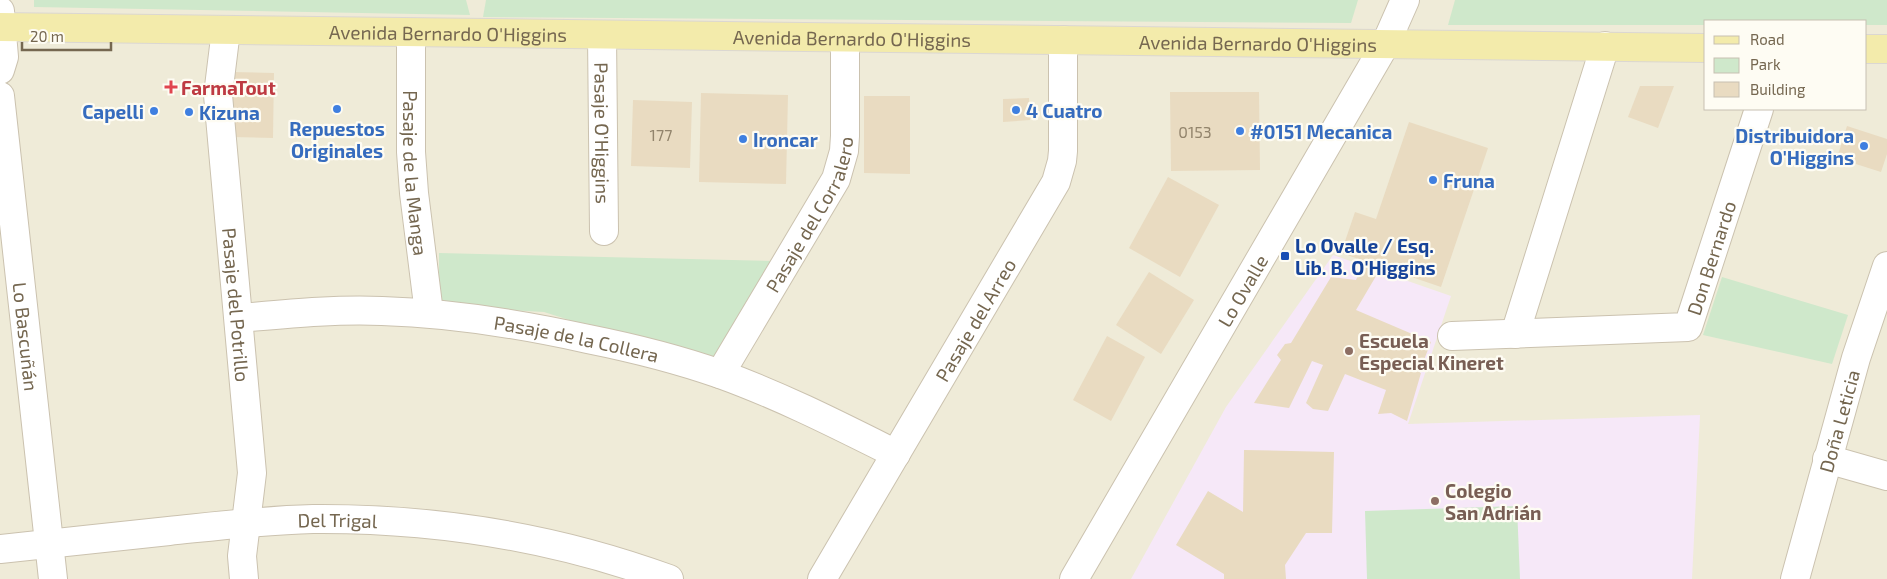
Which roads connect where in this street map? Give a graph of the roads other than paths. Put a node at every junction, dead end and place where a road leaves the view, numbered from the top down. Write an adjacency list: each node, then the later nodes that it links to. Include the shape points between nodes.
1 (1405, 0): 8 (street, Lo Ovalle)
2 (0, 22): 3 (main road, Avenida Bernardo O'Higgins); 13 (street, via 4,58)
3 (226, 30): 4 (main road, Avenida Bernardo O'Higgins); 21 (street, Pasaje del Potrillo, via 218,95)
4 (411, 33): 5 (main road, Avenida Bernardo O'Higgins); 20 (street, Pasaje de la Manga, via 411,152)
5 (602, 35): 6 (main road, Avenida Bernardo O'Higgins); 16 (street, Pasaje O'Higgins)
6 (845, 38): 7 (main road, Avenida Bernardo O'Higgins); 24 (street, Pasaje del Corralero, via 846,136 836,179)
7 (1063, 40): 8 (main road, Avenida Bernardo O'Higgins); 25 (street, Pasaje del Arreo, via 1063,151 1058,177)
8 (1386, 42): 9 (main road, Avenida Bernardo O'Higgins); 35 (street, Lo Ovalle)
9 (1606, 46): 10 (main road, Avenida Bernardo O'Higgins); 22 (street)
10 (1704, 48)
11 (1867, 49): 12 (main road)
12 (1887, 49)
13 (0, 70)
14 (0, 96): 17 (street, Lo Bascuñán)
15 (1759, 110): 22 (street, Don Bernardo, via 1688,327)
16 (604, 231)
17 (8, 250): 29 (street, Lo Bascuñán)
18 (1887, 266): 19 (street, Doña Leticia)
19 (1881, 301): 26 (street, Doña Leticia)
20 (430, 313): 21 (street, Pasaje de la Collera, via 342,311); 24 (street, Pasaje de la Collera, via 564,333)
21 (239, 318): 28 (street, Pasaje del Potrillo, via 252,473)
22 (1515, 334): 23 (street, Don Bernardo)
23 (1452, 336)
24 (720, 374): 25 (street, Pasaje de la Collera)
25 (896, 454): 34 (street, Pasaje del Arreo)
26 (1827, 459): 27 (street); 36 (street, Doña Leticia)
27 (1887, 476)
28 (247, 522): 29 (street, Del Trigal); 32 (street, Pasaje del Potrillo, via 242,556); 33 (street, Del Trigal, via 377,520 478,530 581,550)
29 (50, 544): 30 (street, Del Trigal); 31 (street, Lo Bascuñán)
30 (0, 549)
31 (53, 579)
32 (244, 579)
33 (669, 579)
34 (822, 579)
35 (1074, 579)
36 (1795, 579)

